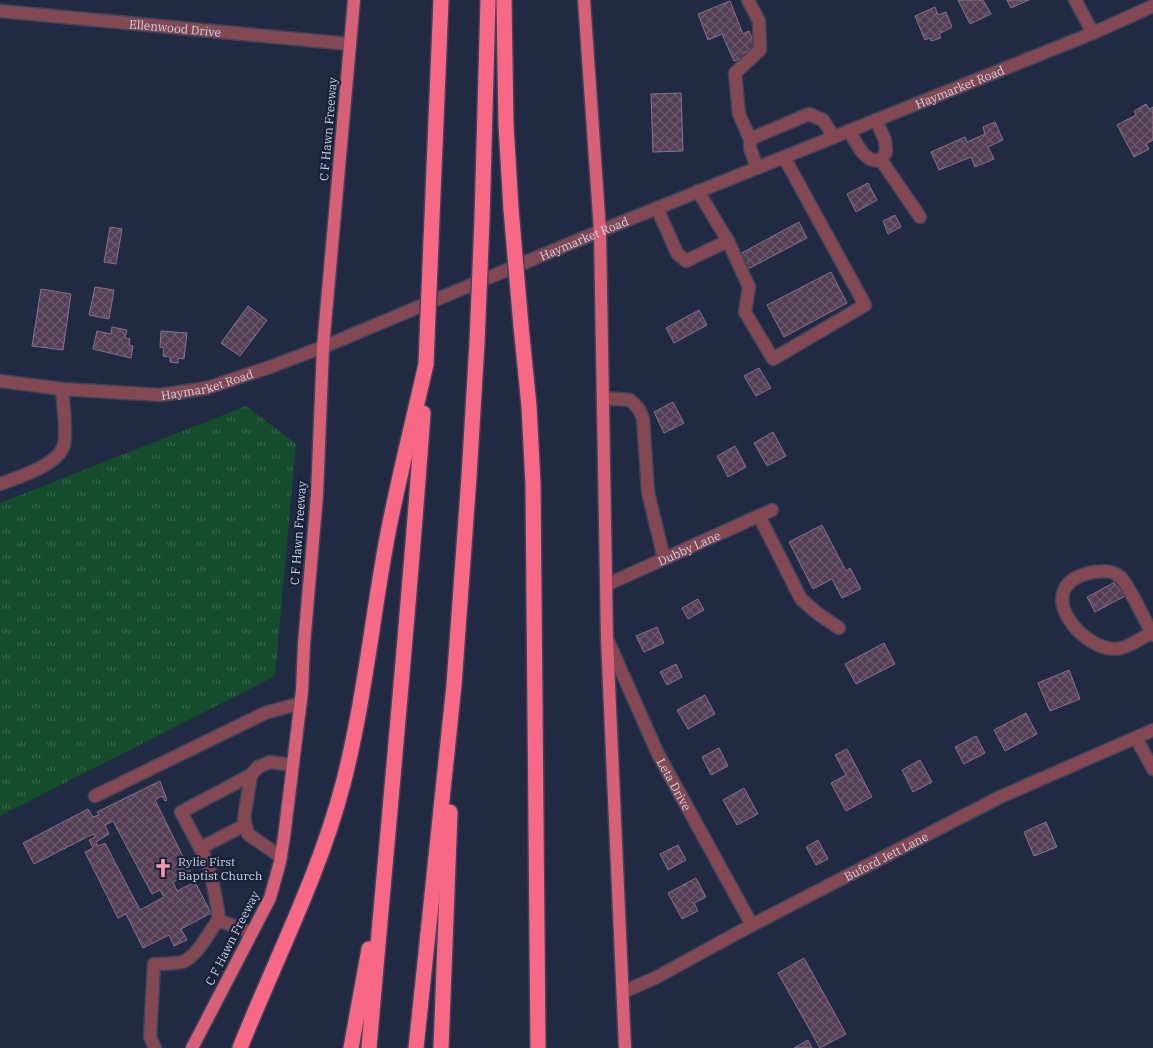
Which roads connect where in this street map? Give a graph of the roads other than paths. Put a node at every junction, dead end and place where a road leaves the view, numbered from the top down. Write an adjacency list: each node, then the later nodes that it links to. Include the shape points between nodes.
1 (354, 0): 11 (main road, C F Hawn Freeway)
2 (440, 0): 25 (highway, bridge)
3 (488, 0): 37 (highway, bridge, via 477,343)
4 (504, 0): 60 (highway, bridge, via 511,209 533,484)
5 (584, 0): 22 (main road)
6 (748, 0): 15 (street, via 759,21 760,50 735,73 739,114)
7 (1075, 0): 10 (street)
8 (1153, 6): 10 (street, Haymarket Road)
9 (0, 11): 11 (street, Ellenwood Drive)
10 (1093, 33): 12 (street, Haymarket Road)
11 (350, 44): 24 (main road, C F Hawn Freeway)
12 (876, 120): 13 (street, Haymarket Road); 17 (street, via 885,140 886,152)
13 (850, 130): 14 (street, Haymarket Road); 17 (street, via 866,158 875,162)
14 (834, 137): 15 (street, via 823,120 809,114); 16 (street, Haymarket Road)
15 (750, 139): 18 (street)
16 (784, 157): 18 (street, Haymarket Road); 23 (street, via 865,305 773,359 745,312 749,287)
17 (881, 160): 21 (street)
18 (757, 168): 19 (street, Haymarket Road)
19 (698, 191): 20 (street, Haymarket Road); 23 (street)
20 (657, 208): 22 (street, Haymarket Road); 23 (street, via 676,253 686,261)
21 (920, 217)
22 (600, 231): 24 (street, Haymarket Road); 28 (main road)
23 (728, 240)
24 (323, 347): 27 (street, Haymarket Road, via 207,388 161,395); 38 (main road, C F Hawn Freeway, via 317,495)
25 (426, 364): 48 (highway, via 408,624); 55 (highway, via 388,535 343,784 325,844)
26 (0, 380): 27 (street, Haymarket Road)
27 (62, 389): 29 (street, via 65,444 59,456)
28 (603, 398): 32 (street, via 630,400 639,409 648,492); 33 (main road)
29 (0, 484)
30 (772, 510): 31 (street, Dubby Lane)
31 (759, 516): 32 (street, Dubby Lane); 34 (street, via 801,598)
32 (664, 559): 33 (street, Dubby Lane)
33 (606, 585): 36 (main road)
34 (839, 628)
35 (1152, 634): 35 (street, via 1120,576 1106,570 1090,573 1075,579 1062,594 1062,608 1070,622 1087,639 1105,648 1121,648)
36 (607, 639): 50 (street, Leta Drive, via 658,754); 52 (main road)
37 (454, 685): 58 (highway); 59 (highway)
38 (301, 703): 41 (main road, C F Hawn Freeway); 44 (street, via 265,713)
39 (1153, 730): 40 (street, Buford Jett Lane)
40 (1136, 738): 42 (street); 50 (street, Buford Jett Lane, via 1000,798)
41 (293, 765): 43 (street, via 270,762 258,767); 47 (main road, C F Hawn Freeway)
42 (1153, 769)
43 (251, 775): 45 (street, via 244,818); 46 (street, via 181,812)
44 (95, 796)
45 (246, 825): 46 (street); 47 (street, via 248,834)
46 (200, 848): 49 (street, via 209,865)
47 (281, 856): 51 (main road, C F Hawn Freeway, via 270,898)
48 (385, 861): 56 (highway); 57 (highway)
49 (218, 920): 51 (street); 53 (street, via 190,958 183,962 154,964 150,1037)
50 (752, 925): 52 (street, Buford Jett Lane)
51 (252, 933): 54 (main road, C F Hawn Freeway)
52 (623, 992): 61 (main road)
53 (155, 1048)
54 (192, 1048)
55 (240, 1048)
56 (351, 1048)
57 (370, 1048)
58 (416, 1048)
59 (440, 1048)
60 (538, 1048)
61 (625, 1048)

